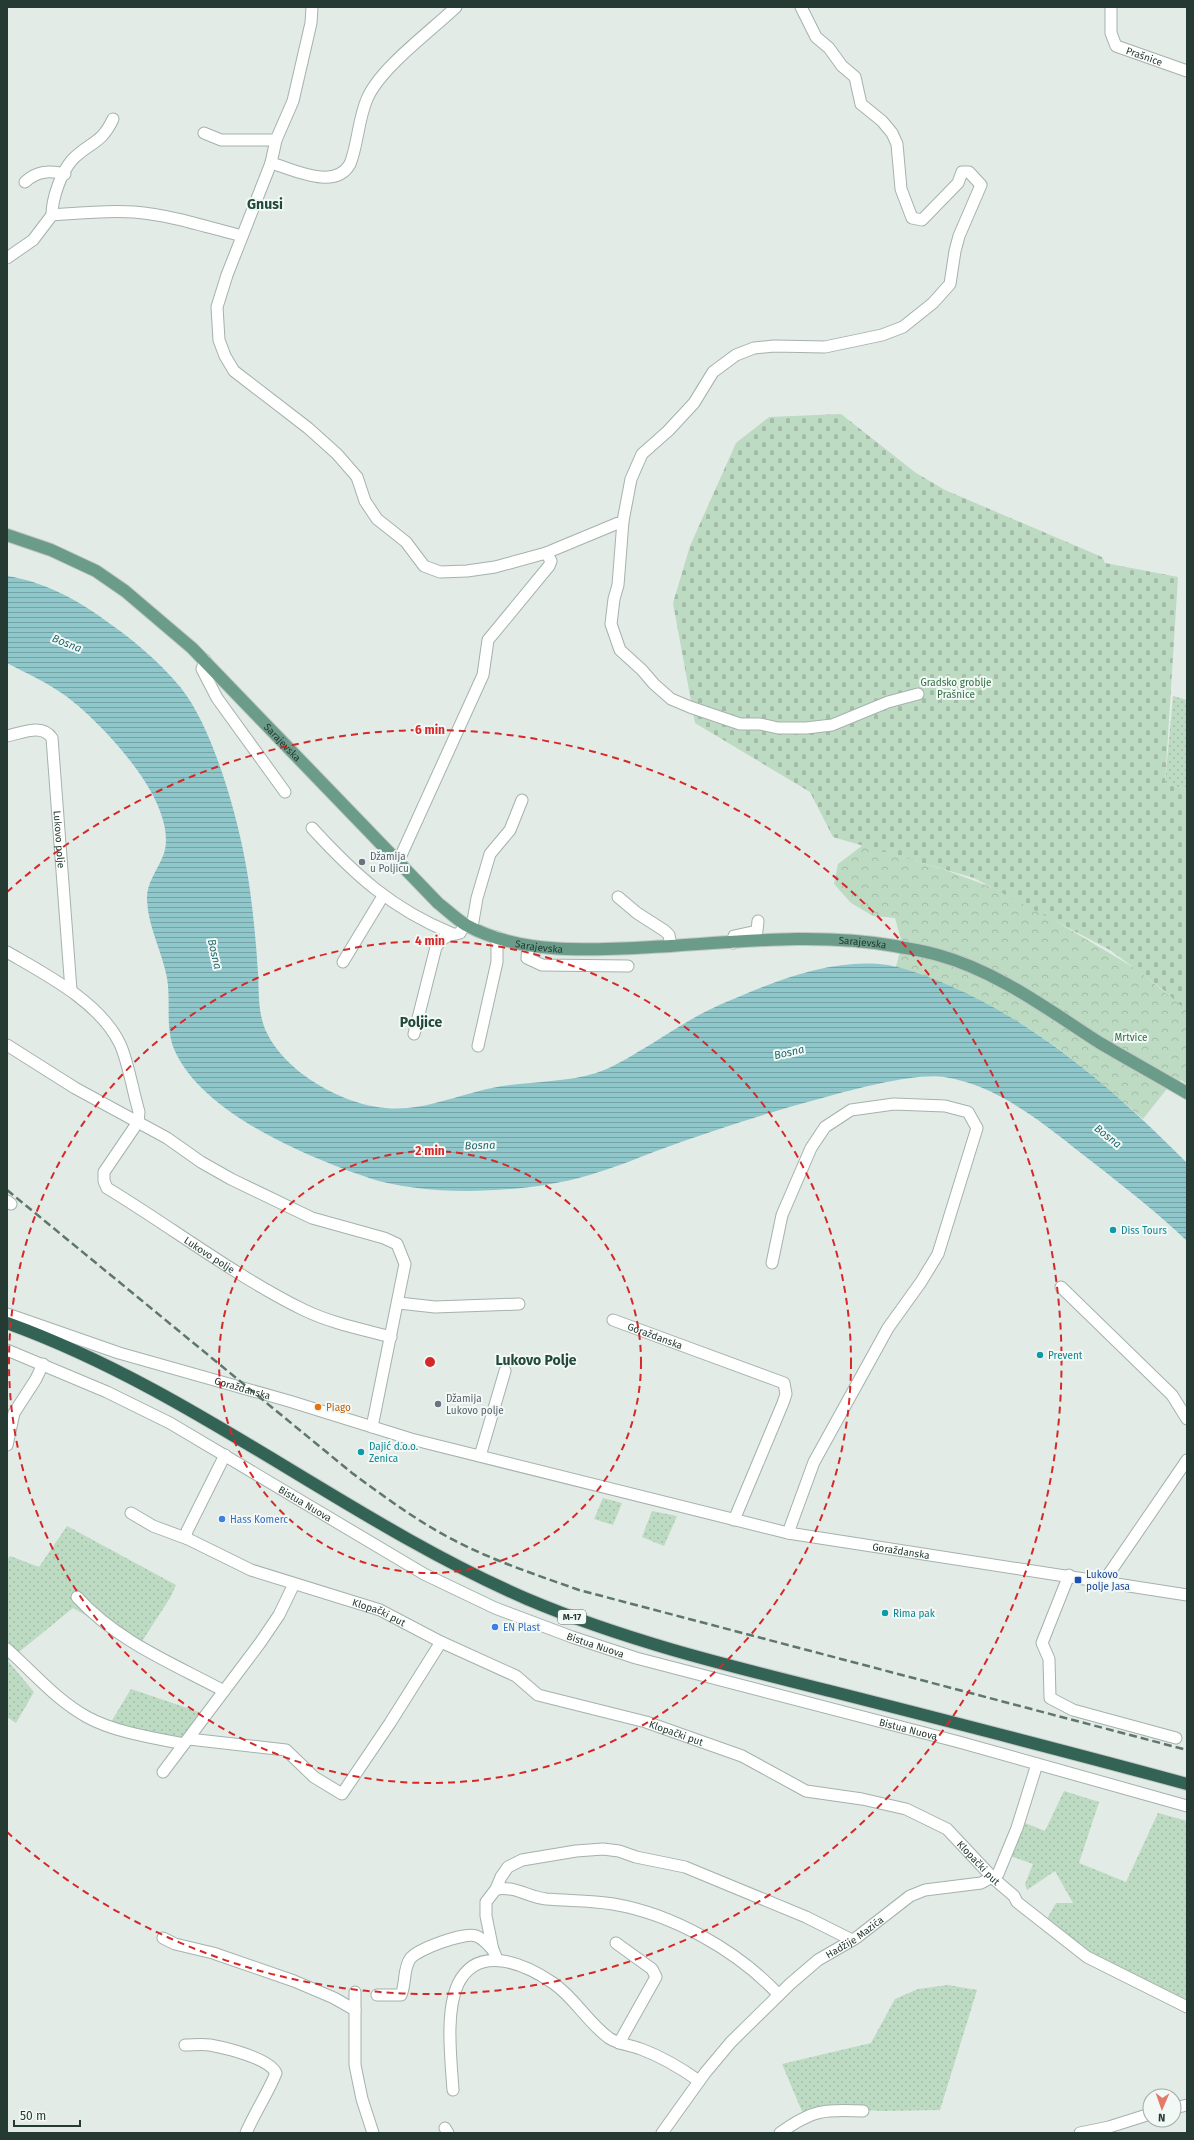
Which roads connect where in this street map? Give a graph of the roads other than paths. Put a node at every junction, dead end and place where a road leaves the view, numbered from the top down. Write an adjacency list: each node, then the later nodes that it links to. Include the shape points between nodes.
1 (312, 7): 8 (street, via 292,101)
2 (456, 7): 9 (street, via 414,45 377,83 367,98 354,155 347,171 327,177)
3 (800, 7): 15 (street, via 816,37 855,77 861,104 892,133 897,144 901,189 912,218 922,220 958,183 962,172 969,172 981,184 955,251 950,284 933,303 903,327 882,335 825,347 754,348 736,355 713,372 694,403 642,454 631,479)
4 (1111, 7): 5 (street, Prašnice, via 1111,33 1116,46)
5 (1187, 71)
6 (113, 119): 10 (street, via 97,143 72,160)
7 (204, 133): 8 (street, via 221,140)
8 (276, 140): 9 (street)
9 (271, 163): 13 (street)
10 (65, 174): 11 (street, via 34,174); 12 (street, via 55,199)
11 (26, 182)
12 (52, 216): 13 (street, via 98,211 135,212); 14 (street, via 33,240)
13 (242, 236): 17 (street, via 217,307 219,340 234,371 308,428 337,454 357,477 365,501 377,519 406,542 424,566 440,572 467,571 495,567)
14 (7, 258)
15 (623, 521): 17 (street); 19 (street, via 618,558 618,585 610,624 620,650 671,699 740,724 806,728 832,725 888,702)
16 (7, 535): 18 (main road, Sarajevska, via 51,550 96,571 125,591)
17 (546, 553): 24 (street, via 551,561 550,566 488,640 483,675)
18 (205, 660): 21 (street, via 202,669 218,698); 24 (main road, Sarajevska)
19 (918, 694)
20 (7, 736): 37 (street, Lukovo polje, via 42,730 48,732 52,738)
21 (285, 792)
22 (522, 800): 28 (street, via 510,830 490,854)
23 (312, 828): 25 (street, via 347,866)
24 (398, 862): 28 (main road, Sarajevska, via 438,902)
25 (383, 896): 29 (street); 35 (street)
26 (618, 897): 33 (street, via 665,931)
27 (758, 921): 31 (street, via 757,931 734,936)
28 (468, 926): 29 (street, via 460,933); 30 (main road, Sarajevska)
29 (451, 933): 38 (street, via 442,938 436,946)
30 (497, 936): 32 (main road, Sarajevska); 40 (street, via 497,962)
31 (733, 943): 33 (main road, Sarajevska); 41 (main road, Sarajevska, via 840,940 893,946 939,955 976,969 1015,990)
32 (528, 946): 33 (main road, Sarajevska, via 588,950); 36 (street, via 527,958 542,965)
33 (672, 946)
34 (7, 952): 37 (street)
35 (343, 962)
36 (628, 966)
37 (71, 990): 42 (street, via 104,1021 120,1044 138,1112)
38 (414, 1034)
39 (7, 1045): 42 (street, via 75,1088)
40 (478, 1046)
41 (1187, 1093)
42 (138, 1122): 45 (street, via 167,1138 201,1162 262,1195 312,1218 384,1238 396,1244 405,1264); 50 (street, Lukovo polje, via 104,1172 107,1188 256,1283 304,1310 330,1321)
43 (772, 1263): 62 (street, via 782,1215 811,1148 825,1127 851,1110 894,1104 944,1106 968,1112 977,1128 938,1254 888,1328 814,1462)
44 (1061, 1287): 54 (street, via 1172,1395)
45 (399, 1303): 46 (street, via 435,1307); 50 (street)
46 (520, 1304)
47 (7, 1314): 55 (street, Goraždanska, via 118,1353)
48 (613, 1320): 61 (street, Goraždanska, via 784,1383 786,1394 783,1403)
49 (7, 1323): 76 (highway, M-17, via 113,1370 205,1419 437,1554 525,1598 573,1617 725,1665)
50 (391, 1337): 55 (street)
51 (7, 1350): 52 (street, Bistua Nuova)
52 (43, 1364): 56 (street, via 14,1413); 57 (street, Bistua Nuova, via 163,1420)
53 (505, 1371): 58 (street)
54 (1187, 1419)
55 (372, 1427): 58 (street, Goraždanska)
56 (7, 1445)
57 (224, 1454): 63 (street); 74 (street, Bistua Nuova, via 424,1574 502,1611 636,1658)
58 (480, 1456): 61 (street, Goraždanska)
59 (1187, 1460): 65 (street)
60 (131, 1513): 63 (street, Klopački put, via 153,1526)
61 (734, 1520): 62 (street, Goraždanska)
62 (788, 1533): 64 (street, Goraždanska)
63 (186, 1538): 66 (street, Klopački put, via 251,1570)
64 (1069, 1575): 65 (street, Goraždanska); 72 (street, via 1042,1643 1049,1659 1050,1698 1073,1710)
65 (1104, 1581): 67 (street, Goraždanska)
66 (294, 1584): 69 (street, Klopački put, via 380,1610); 71 (street, via 279,1615)
67 (1187, 1595)
68 (77, 1597): 71 (street, via 104,1623 138,1647)
69 (441, 1642): 73 (street, via 342,1794 314,1777 286,1750); 78 (street, Klopački put, via 516,1676 538,1695 646,1722 742,1756 806,1791 862,1799 906,1809 947,1830)
70 (7, 1649): 73 (street, via 61,1700 87,1717 115,1728)
71 (224, 1691): 73 (street)
72 (1176, 1738)
73 (187, 1742): 75 (street)
74 (1037, 1764): 77 (street, Bistua Nuova); 78 (street, via 1005,1859 998,1874)
75 (163, 1772)
76 (1187, 1784)
77 (1187, 1806)
78 (993, 1878): 81 (street, Hadžije Mazića, via 981,1883 925,1890 910,1896); 87 (street, Klopački put, via 1010,1892 1017,1902 1087,1957)
79 (496, 1889): 81 (street, via 508,1867 522,1860 576,1851 619,1851 685,1867 806,1916); 83 (street, via 486,1902 486,1916); 86 (street, via 516,1889 544,1898 613,1904 656,1915 707,1939 736,1957)
80 (163, 1938): 88 (street, via 294,1981)
81 (852, 1940): 86 (street, Hadžije Mazića, via 818,1960)
82 (616, 1943): 89 (street, via 652,1968 656,1977)
83 (495, 1954): 85 (street, via 476,1936 460,1936 416,1953 406,1970 401,1995); 89 (street, via 552,1983 568,1996 596,2028); 92 (street, via 471,1967 458,1984 451,2020)
84 (355, 1992): 88 (street)
85 (377, 1995)
86 (779, 1995): 91 (street, Hadžije Mazića, via 731,2042)
87 (1187, 2007)
88 (355, 2010): 96 (street, via 355,2065)
89 (619, 2043): 91 (street, via 641,2049 670,2062)
90 (185, 2045): 95 (street, via 209,2045 229,2050 252,2057 274,2068 276,2072 272,2083 254,2113)
91 (700, 2081): 97 (street, Hadžije Mazića)
92 (454, 2090)
93 (863, 2111): 98 (street, via 829,2109 793,2123)
94 (1142, 2117): 99 (street)
95 (246, 2133)
96 (373, 2133)
97 (662, 2133)
98 (780, 2133)
99 (1080, 2133)

